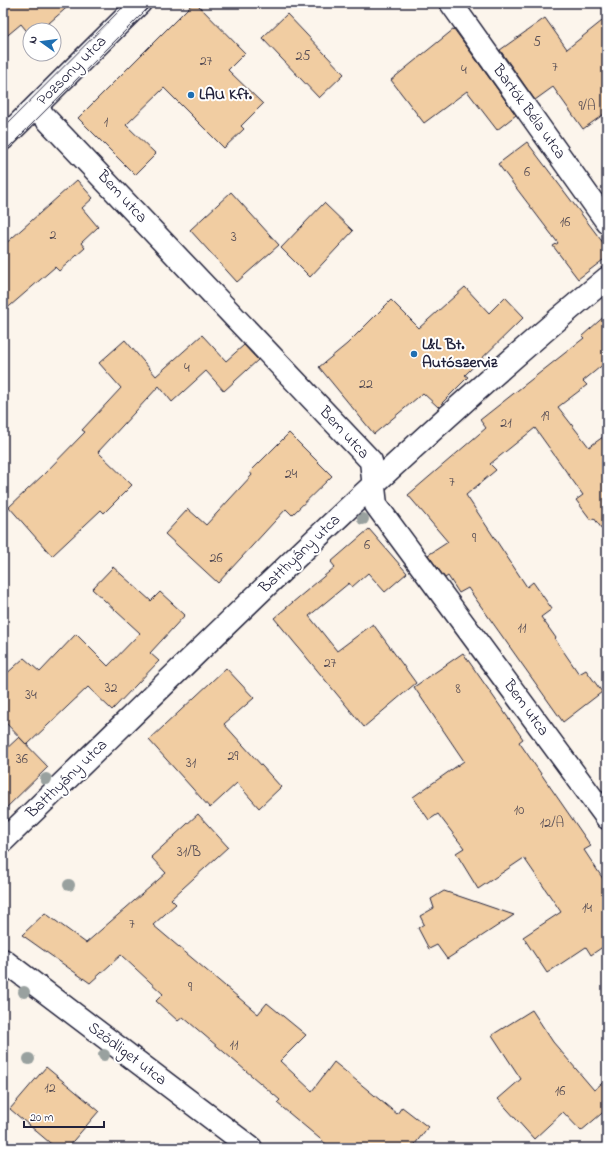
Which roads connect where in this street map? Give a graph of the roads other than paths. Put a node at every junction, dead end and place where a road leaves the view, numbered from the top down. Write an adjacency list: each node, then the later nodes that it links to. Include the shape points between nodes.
1 (140, 3): 3 (street, Pozsony utca)
2 (451, 3): 5 (street, Bartók Béla utca)
3 (36, 108): 4 (street, Pozsony utca); 7 (street, Bem utca, via 371,461)
4 (3, 139)
5 (607, 222)
6 (607, 278): 7 (street, Batthyány utca, via 545,329)
7 (373, 484): 8 (street, Bem utca, via 376,505); 9 (street, Batthyány utca)
8 (607, 818)
9 (3, 841)
10 (3, 960): 11 (street, Sződliget utca)
11 (251, 1148)

